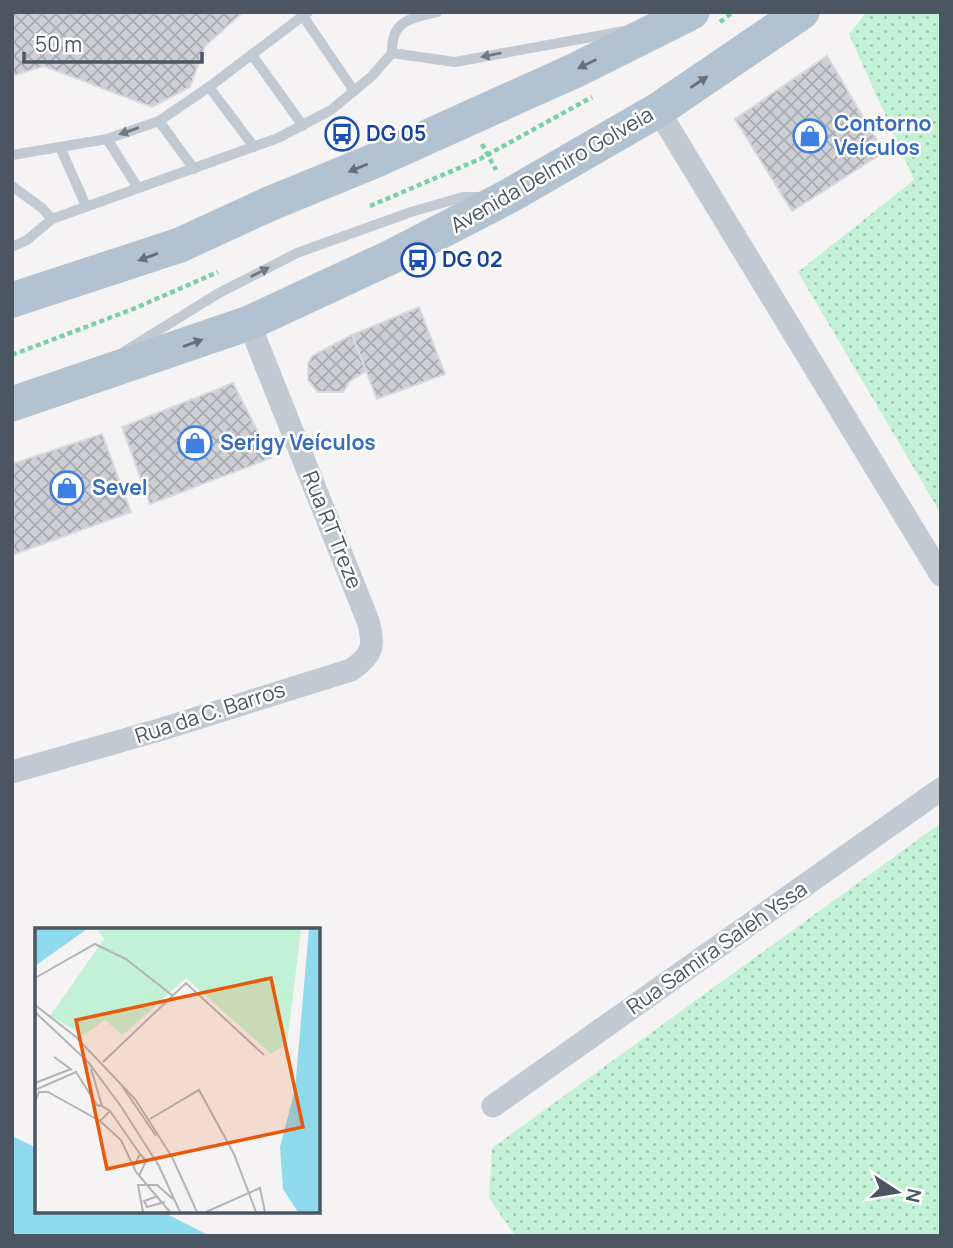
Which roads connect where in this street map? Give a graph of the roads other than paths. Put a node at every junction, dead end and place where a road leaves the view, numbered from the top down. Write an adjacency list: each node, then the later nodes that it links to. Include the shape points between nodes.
1 (437, 12): 5 (lane, via 403,22 395,30)
2 (802, 12): 9 (main road, Avenida Delmiro Golveia, one-way to 2)
3 (305, 14): 6 (lane); 8 (lane)
4 (695, 19): 5 (lane, one-way to 5, via 455,62); 23 (main road, one-way to 23, via 180,245)
5 (392, 53): 8 (lane)
6 (251, 55): 7 (lane); 11 (lane)
7 (209, 87): 10 (lane); 14 (lane)
8 (354, 91): 11 (lane)
9 (658, 110): 19 (main road, Avenida Delmiro Golveia); 27 (street)
10 (159, 121): 12 (lane, one-way to 12); 16 (lane)
11 (303, 126): 14 (lane)
12 (107, 139): 13 (lane); 18 (lane)
13 (60, 147): 15 (lane); 20 (lane)
14 (254, 147): 16 (lane)
15 (12, 155)
16 (194, 169): 18 (lane)
17 (12, 186): 21 (lane)
18 (138, 188): 20 (lane)
19 (509, 196): 24 (main road, Avenida Delmiro Golveia); 25 (lane, one-way to 19, via 156,330 297,253 463,197)
20 (86, 206): 21 (lane)
21 (52, 219): 22 (lane)
22 (12, 247)
23 (12, 300)
24 (249, 323): 25 (main road, Avenida Delmiro Golveia, one-way to 24); 28 (street, Rua RT Treze)
25 (100, 373): 26 (main road, Avenida Delmiro Golveia)
26 (12, 404)
27 (941, 575)
28 (368, 621): 29 (street, Rua da C. Barros, via 371,651 351,670)
29 (12, 772)
30 (941, 789): 31 (street, Rua Samira Saleh Yssa)
31 (492, 1106)

